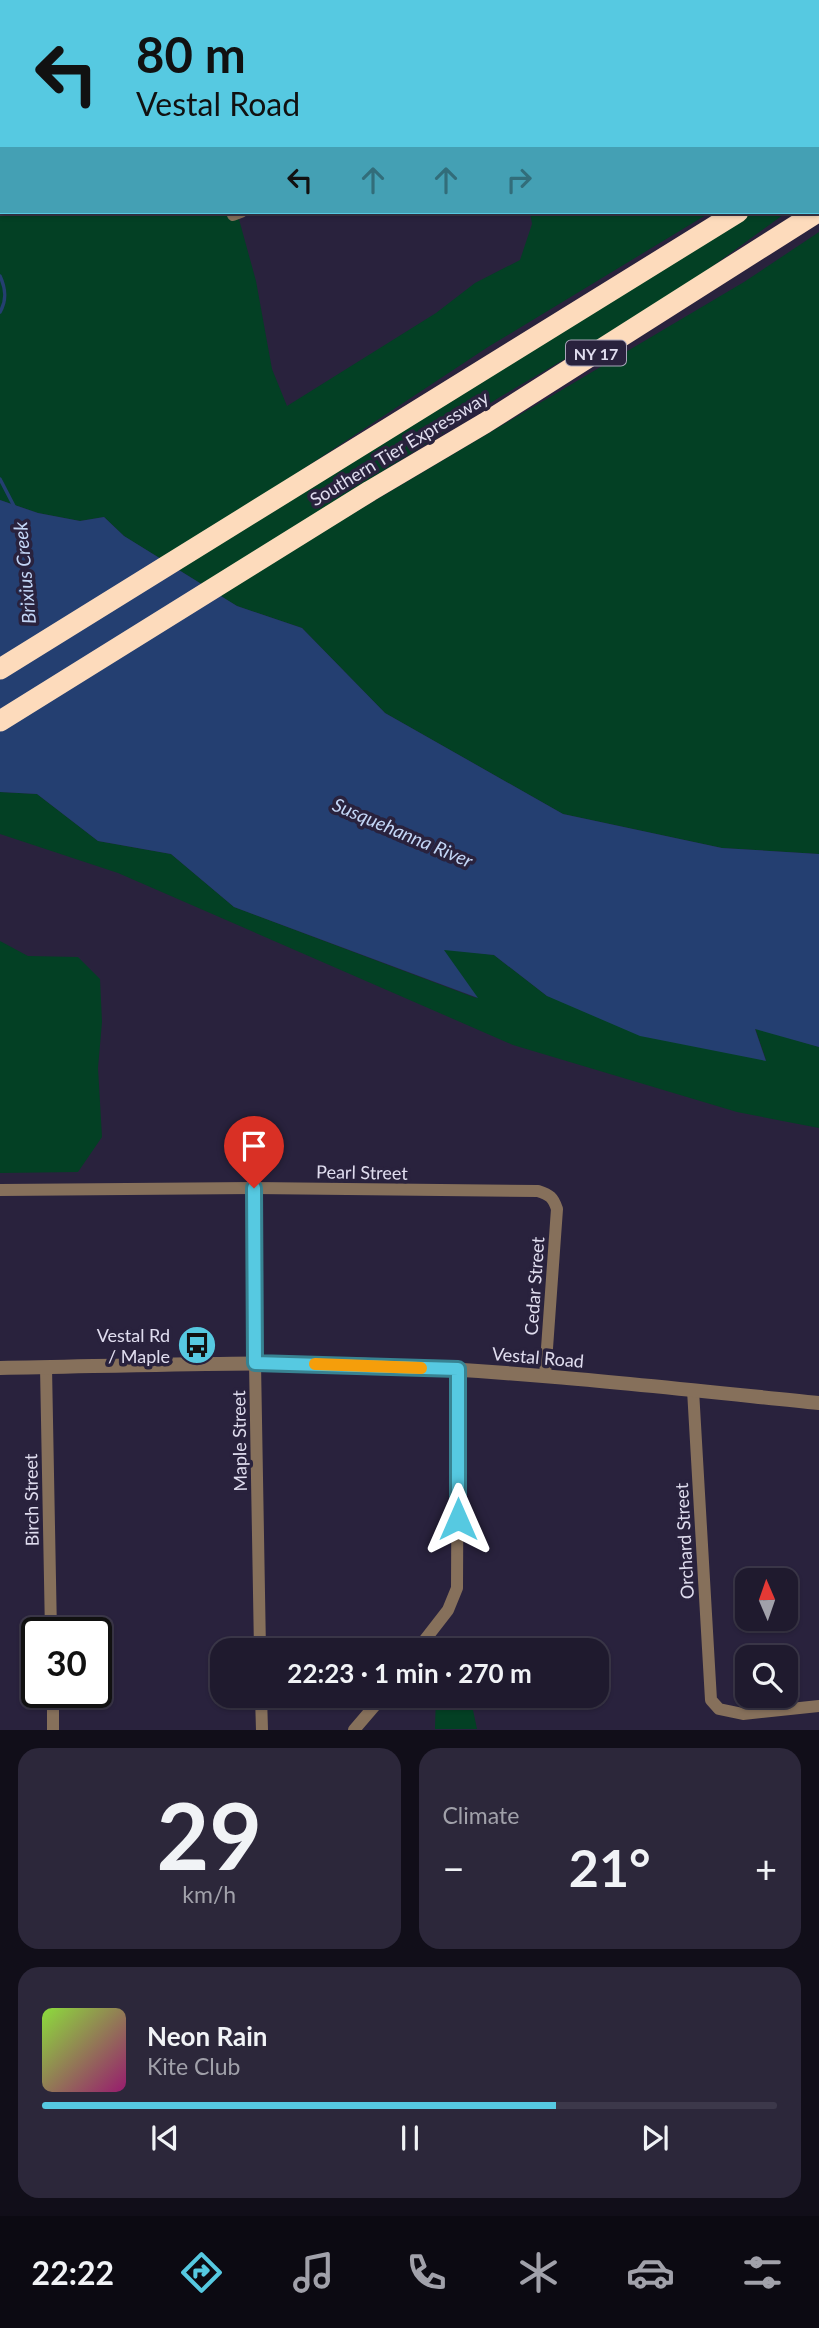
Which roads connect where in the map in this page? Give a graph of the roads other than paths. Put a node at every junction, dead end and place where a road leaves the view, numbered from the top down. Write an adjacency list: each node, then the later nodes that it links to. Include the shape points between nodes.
1 (735, 214): 3 (highway, Southern Tier Expressway / NY 17)
2 (814, 214): 4 (highway, Southern Tier Expressway / NY 17)
3 (0, 668)
4 (0, 721)
5 (254, 1188): 6 (street, Pearl Street); 7 (street, Pearl Street, via 538,1191); 8 (street, Maple Street)
6 (0, 1190)
7 (554, 1198): 12 (street, Cedar Street, via 557,1209)
8 (255, 1363): 9 (street, Vestal Road); 11 (street, Vestal Road); 16 (street, Maple Street)
9 (46, 1367): 10 (street, Vestal Road); 15 (street, Birch Street)
10 (0, 1368)
11 (458, 1369): 12 (street, Vestal Road); 17 (street, via 457,1588 448,1610)
12 (545, 1376): 13 (street, Vestal Road)
13 (694, 1391): 14 (street, Vestal Road); 18 (street, Orchard Street, via 711,1700 719,1709 743,1714)
14 (819, 1403)
15 (51, 1617)
16 (260, 1638)
17 (426, 1638)
18 (819, 1706)
19 (53, 1708): 22 (street)
20 (261, 1708): 23 (street)
21 (373, 1708): 24 (street)
22 (53, 1730)
23 (262, 1730)
24 (354, 1730)

